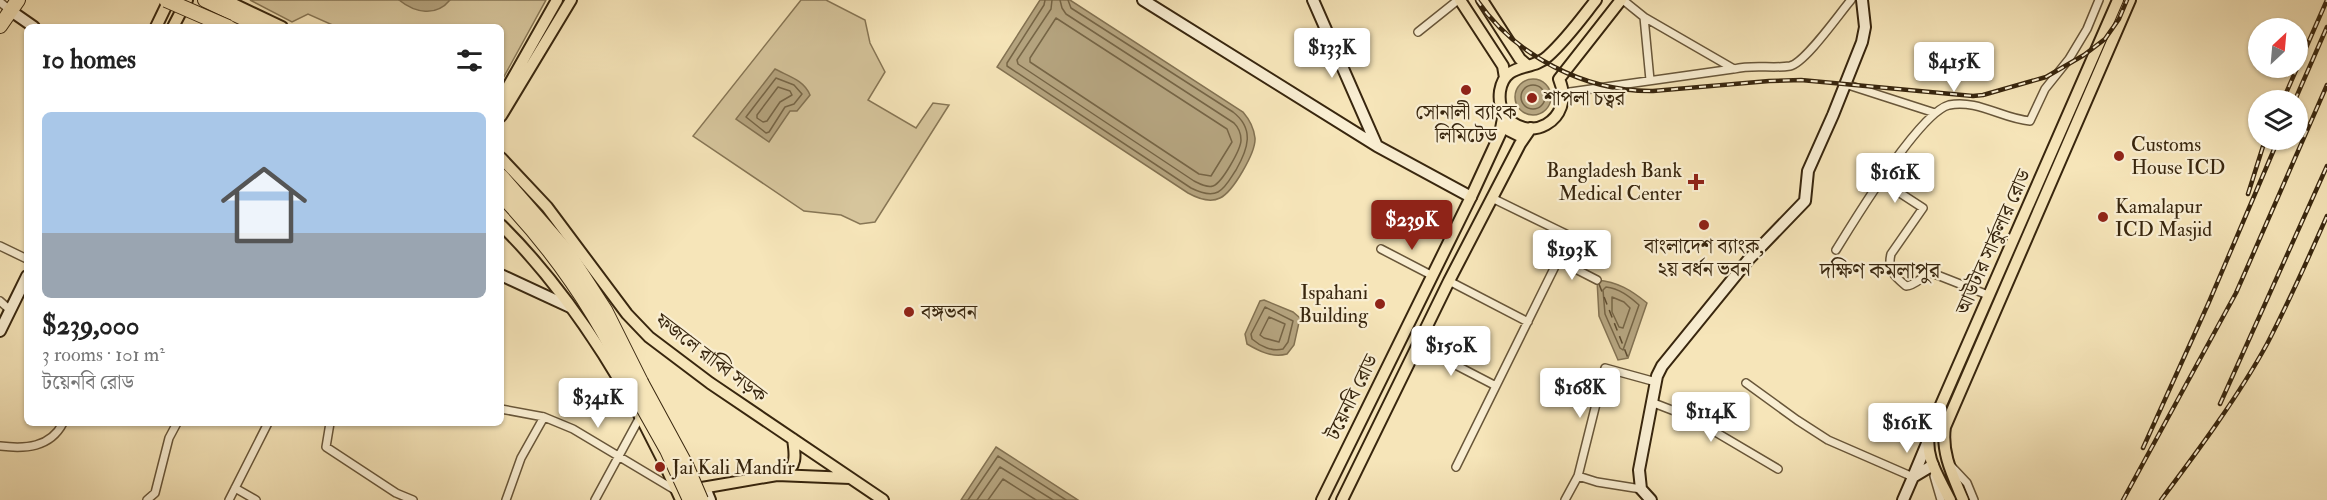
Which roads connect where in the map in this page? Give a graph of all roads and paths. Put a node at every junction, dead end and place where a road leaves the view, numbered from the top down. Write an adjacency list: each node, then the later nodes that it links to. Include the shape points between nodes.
1 (187, 0): 17 (main road)
2 (205, 0): 26 (highway)
3 (225, 0): 27 (main road)
4 (557, 0): 36 (main road)
5 (571, 0): 37 (main road)
6 (1143, 0): 43 (street)
7 (1312, 0): 43 (street)
8 (1459, 0): 29 (street); 32 (main road, via 1503,66)
9 (1482, 0): 30 (main road, via 1520,59)
10 (1596, 0): 30 (main road, via 1547,58)
11 (1622, 0): 19 (street); 35 (main road, via 1559,78)
12 (1851, 0): 31 (street, via 1796,65 1749,65)
13 (1862, 0): 34 (street, via 1865,27)
14 (2099, 0): 38 (street, via 2087,29 2045,89 2030,121 1969,106 1949,105)
15 (2118, 0): 63 (main road, আউটার সার্কুলার রোড)
16 (2130, 0): 87 (main road, আউটার সার্কুলার রোড, via 1948,418 1944,440)
17 (170, 3): 21 (main road); 22 (main road); 23 (main road); 24 (highway, bridge); 25 (highway)
18 (9, 4): 20 (street); 28 (highway)
19 (1644, 17): 31 (street); 33 (street)
20 (31, 24)
21 (158, 24)
22 (172, 24)
23 (208, 24)
24 (221, 24)
25 (231, 24)
26 (256, 24)
27 (276, 24)
28 (0, 26)
29 (1418, 32)
30 (1531, 65): 32 (main road, via 1518,68)
31 (1734, 69): 33 (street)
32 (1505, 78): 39 (main road, via 1499,96)
33 (1650, 80): 35 (street)
34 (1845, 84): 38 (street); 70 (street, via 1808,171 1805,201 1741,268 1662,366)
35 (1563, 93): 41 (main road, via 1560,112 1554,120)
36 (504, 94)
37 (504, 111)
38 (1935, 113): 46 (street)
39 (1504, 114): 40 (main road, টয়েনবি রোড); 41 (main road)
40 (1502, 127): 42 (main road); 48 (main road, টয়েনবি রোড)
41 (1531, 128): 42 (main road, টয়েনবি রোড)
42 (1524, 138): 50 (main road, টয়েনবি রোড)
43 (1377, 146): 48 (street)
44 (504, 161): 82 (main road, ফজলে রাব্বি সড়ক, via 547,207 627,314 649,337 687,368)
45 (504, 179): 72 (highway, via 568,253 605,310)
46 (1880, 180): 55 (street); 63 (street, via 1923,208 1891,254 1891,273 1906,286 1932,273)
47 (504, 190): 72 (highway, via 559,256)
48 (1471, 197): 59 (main road, টয়েনবি রোড)
49 (504, 198): 72 (highway, via 572,281)
50 (1492, 198): 57 (street, via 1570,236); 61 (main road, টয়েনবি রোড)
51 (504, 211): 72 (highway, via 567,288 616,368)
52 (504, 228): 65 (main road)
53 (0, 246): 56 (street)
54 (1381, 249): 59 (street)
55 (1836, 250)
56 (24, 257)
57 (1558, 260): 60 (street); 67 (street)
58 (504, 275): 65 (street)
59 (1431, 275): 107 (main road, টয়েনবি রোড)
60 (1597, 280)
61 (1449, 281): 67 (street); 69 (main road, টয়েনবি রোড)
62 (24, 282): 66 (street)
63 (1988, 294): 83 (main road, আউটার সার্কুলার রোড)
64 (0, 301): 66 (street)
65 (570, 307): 77 (main road, via 605,356)
66 (10, 310): 68 (street)
67 (1528, 322): 73 (street)
68 (0, 331)
69 (1417, 345): 73 (street); 108 (main road, টয়েনবি রোড)
70 (1656, 382): 74 (street); 91 (street, via 1605,369)
71 (1746, 383): 92 (street, via 1828,440)
72 (636, 384): 96 (highway, bridge); 104 (highway, bridge)
73 (1496, 386): 88 (street)
74 (1651, 402): 89 (street, via 1690,417); 95 (street, via 1639,470)
75 (504, 410): 76 (street)
76 (544, 417): 85 (street); 102 (street, via 521,458)
77 (640, 417): 85 (street); 97 (main road)
78 (61, 426): 84 (street, via 42,445 19,449)
79 (175, 426): 98 (street, via 154,493)
80 (266, 426): 94 (street)
81 (330, 426): 101 (street, via 326,447)
82 (793, 439): 90 (main road, via 794,463 788,472); 93 (main road, ফজলে রাব্বি সড়ক)
83 (1928, 441): 86 (main road, আউটার সার্কুলার রোড); 92 (street)
84 (0, 446)
85 (619, 456): 97 (street); 103 (street)
86 (1933, 465): 87 (main road); 92 (street); 112 (street); 113 (main road, আউটার সার্কুলার রোড)
87 (1949, 465): 114 (main road, আউটার সার্কুলার রোড); 115 (street, via 1967,483)
88 (1456, 466)
89 (1778, 469)
90 (777, 475): 93 (main road); 96 (main road)
91 (1578, 476): 95 (street); 109 (street)
92 (1913, 477): 111 (street)
93 (851, 478): 106 (main road, ফজলে রাব্বি সড়ক)
94 (235, 488): 99 (street); 100 (street)
95 (1641, 489): 110 (street)
96 (703, 494): 97 (main road); 105 (street)
97 (679, 496)
98 (147, 500)
99 (229, 500)
100 (255, 500)
101 (413, 500)
102 (506, 500)
103 (595, 500)
104 (690, 500)
105 (710, 500)
106 (883, 500)
107 (1322, 500)
108 (1342, 500)
109 (1565, 500)
110 (1651, 500)
111 (1904, 500)
112 (1941, 500)
113 (1950, 500)
114 (1962, 500)
115 (1974, 500)

